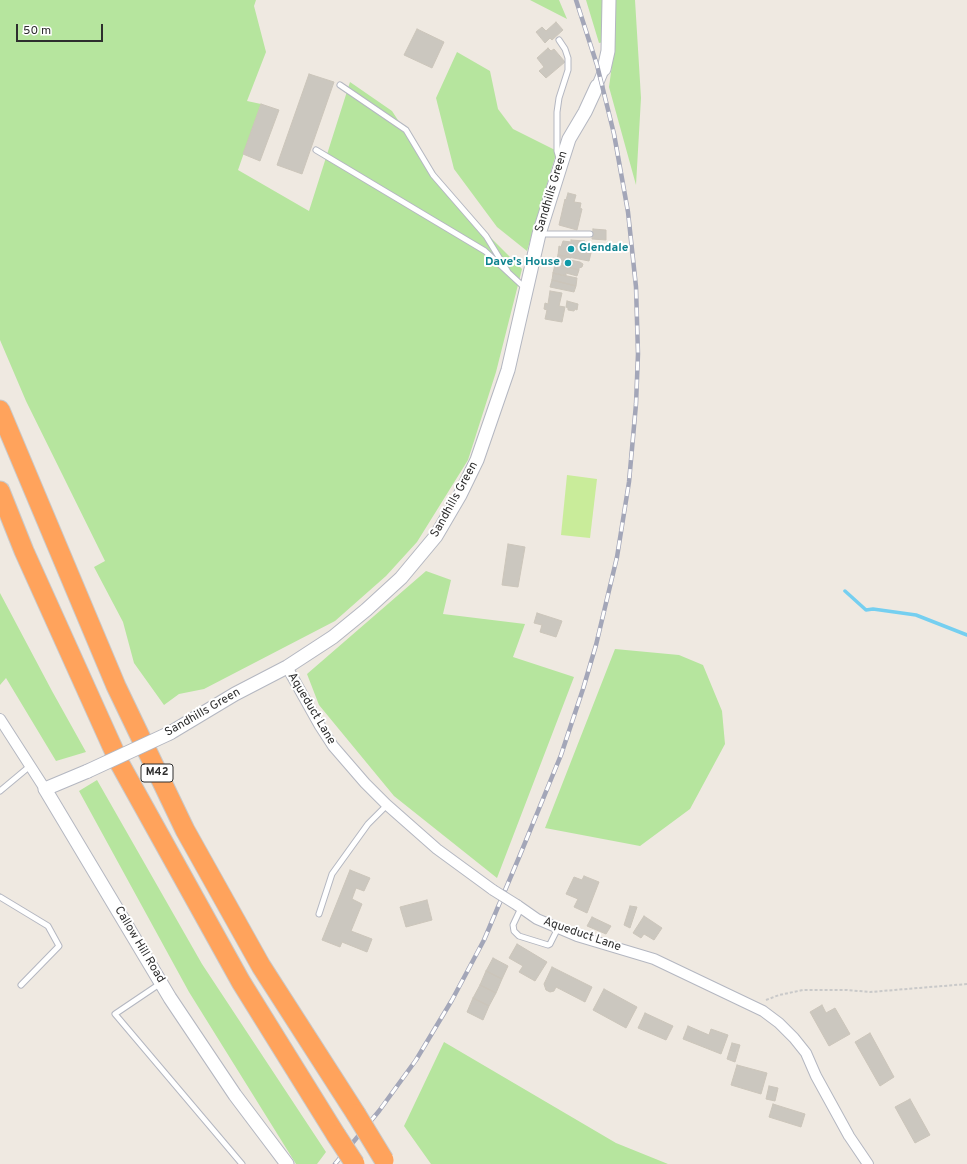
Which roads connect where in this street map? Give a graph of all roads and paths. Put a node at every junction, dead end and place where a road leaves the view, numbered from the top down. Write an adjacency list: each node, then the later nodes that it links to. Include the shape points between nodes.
1 (609, 0): 3 (street, via 608,51)
2 (559, 40): 7 (lane, via 568,58 568,70 557,112 557,150)
3 (604, 69): 5 (street)
4 (340, 85): 10 (lane, via 406,130 433,175 486,236)
5 (597, 86): 7 (street, Sandhills Green, via 569,139)
6 (316, 150): 10 (lane, via 485,251)
7 (561, 164): 8 (street, Sandhills Green)
8 (539, 234): 9 (lane); 11 (street, Sandhills Green)
9 (590, 234)
10 (508, 272): 11 (lane)
11 (526, 288): 14 (street, Sandhills Green, via 508,370 478,460 436,536 401,578 366,610 333,637)
12 (0, 410): 30 (highway, M42, bridge, via 116,686 185,830 261,966)
13 (0, 491): 33 (highway, M42, bridge, via 24,551 120,764 241,982)
14 (287, 667): 19 (street, Sandhills Green, bridge, via 170,733); 21 (street, Aqueduct Lane, via 305,702 333,746)
15 (0, 719): 16 (street, Callow Hill Road)
16 (30, 766): 18 (lane); 19 (street, Callow Hill Road)
17 (0, 787): 18 (lane)
18 (6, 787): 20 (lane)
19 (45, 789): 26 (street, Callow Hill Road)
20 (0, 791)
21 (386, 805): 23 (street, Aqueduct Lane, bridge, via 437,849); 24 (lane, via 368,824 332,874)
22 (0, 897): 28 (lane, via 48,926 59,946)
23 (519, 906): 25 (street, Aqueduct Lane, via 537,919); 25 (lane, via 513,925 519,936 548,945)
24 (319, 914)
25 (558, 928): 29 (street, Aqueduct Lane, via 654,959)
26 (161, 983): 31 (lane, via 115,1014); 32 (street, Callow Hill Road, via 235,1095)
27 (967, 984): 29 (path, via 870,992 803,990)
28 (21, 985)
29 (752, 1005): 34 (street, Aqueduct Lane, via 768,1015 794,1038 806,1053 848,1136)
30 (386, 1162)
31 (242, 1164)
32 (287, 1164)
33 (356, 1164)
34 (868, 1164)

